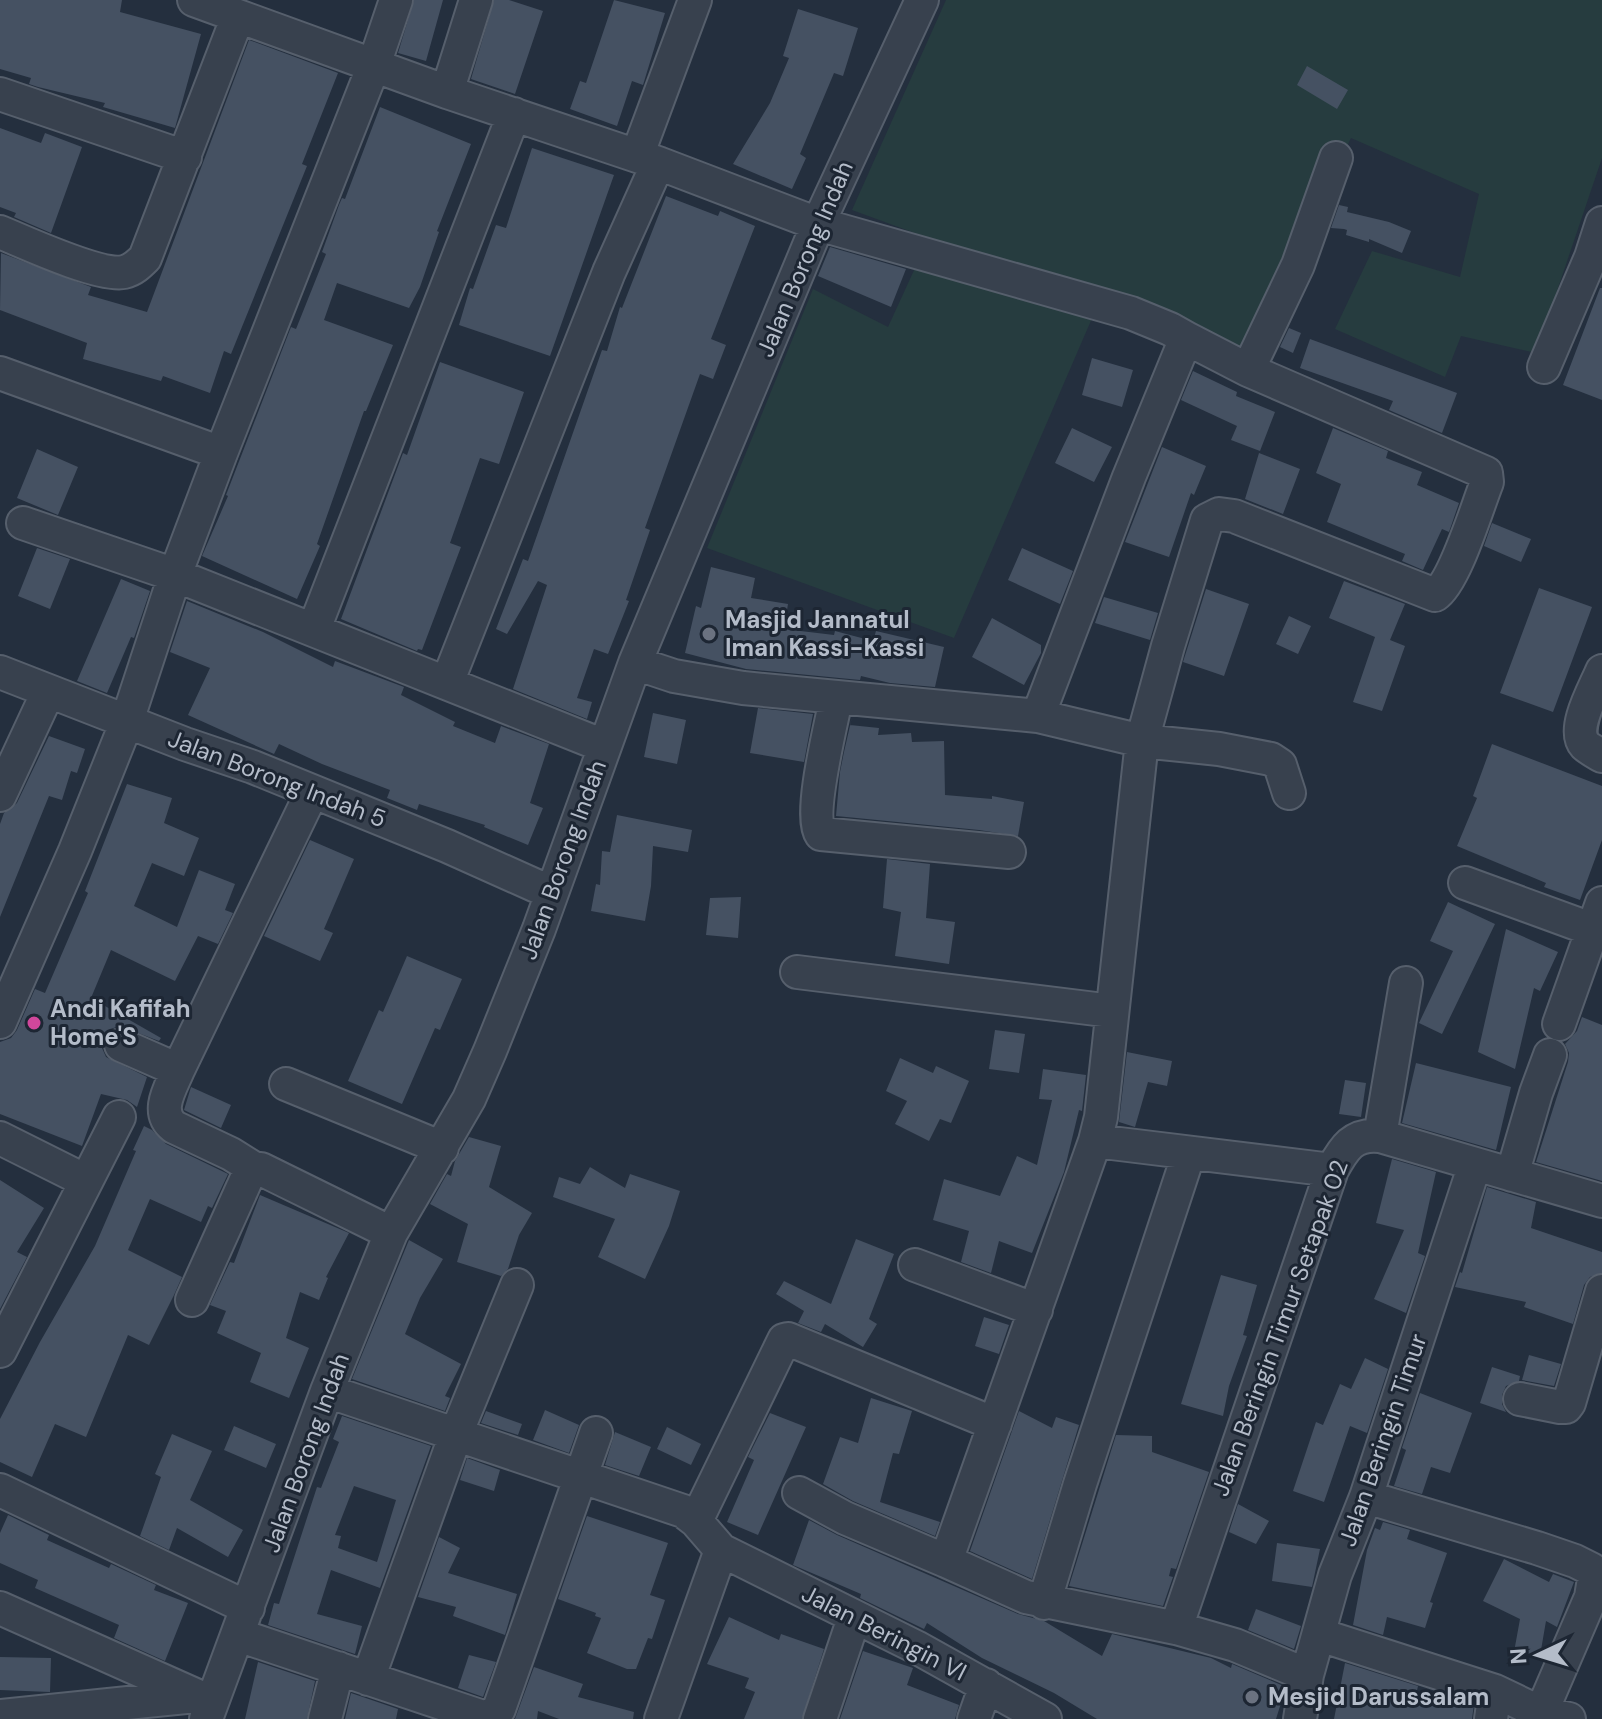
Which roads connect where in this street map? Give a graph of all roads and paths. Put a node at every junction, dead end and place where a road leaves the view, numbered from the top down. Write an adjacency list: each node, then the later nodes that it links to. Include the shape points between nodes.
1 (194, 0): 6 (street)
2 (396, 0): 7 (street)
3 (476, 0): 8 (street)
4 (695, 0): 13 (street)
5 (922, 0): 15 (street, Jalan Borong Indah)
6 (238, 16): 7 (street); 11 (street)
7 (374, 65): 8 (street); 22 (street)
8 (447, 92): 10 (street)
9 (0, 94): 11 (street)
10 (514, 114): 13 (street); 25 (street)
11 (185, 157): 16 (street, via 145,258 123,273 74,261)
12 (1336, 158): 20 (street, via 1298,265)
13 (647, 159): 15 (street); 29 (street, via 609,272)
14 (1602, 223): 17 (street)
15 (818, 224): 18 (street, via 1131,313); 26 (street, Jalan Borong Indah)
16 (0, 232)
17 (1596, 259): 19 (street)
18 (1186, 338): 20 (street); 32 (street)
19 (1544, 367)
20 (1248, 370): 34 (street, via 1475,466 1486,473 1487,482 1443,590 1435,595 1234,516 1219,514 1207,520)
21 (0, 373): 22 (street)
22 (221, 453): 24 (street)
23 (23, 523): 24 (street)
24 (175, 575): 25 (street); 33 (street)
25 (314, 629): 29 (street)
26 (635, 663): 31 (street, via 674,676); 35 (street, Jalan Borong Indah)
27 (1602, 671): 36 (street, via 1580,725 1585,745)
28 (0, 672): 30 (street, Jalan Borong Indah 5)
29 (447, 683): 35 (street)
30 (48, 692): 33 (street, Jalan Borong Indah 5); 39 (street)
31 (836, 699): 32 (street); 40 (street, via 816,808 821,834)
32 (1038, 716): 34 (street)
33 (127, 721): 37 (street, Jalan Borong Indah 5); 47 (street)
34 (1142, 741): 38 (street, via 1271,759 1280,765); 46 (street)
35 (604, 746): 42 (street, Jalan Borong Indah)
36 (1602, 756)
37 (312, 792): 42 (street, Jalan Borong Indah 5); 49 (street)
38 (1289, 793)
39 (0, 795)
40 (1009, 852)
41 (1465, 883): 43 (street)
42 (552, 893): 55 (street, Jalan Borong Indah, via 490,1051)
43 (1596, 916): 60 (street)
44 (797, 972): 46 (street)
45 (1406, 983): 52 (street)
46 (1112, 1011): 54 (street)
47 (0, 1022)
48 (121, 1045): 49 (street)
49 (178, 1070): 58 (street, via 165,1103 166,1120)
50 (286, 1084): 55 (street)
51 (119, 1117): 61 (street)
52 (1380, 1136): 57 (street); 59 (street, Jalan Beringin Timur Setapak 02, via 1355,1138)
53 (0, 1138): 61 (street)
54 (1095, 1141): 56 (street); 68 (street)
55 (442, 1148): 63 (street, Jalan Borong Indah)
56 (1189, 1153): 59 (street); 83 (street)
57 (1475, 1164): 60 (street); 79 (street, Jalan Beringin Timur)
58 (255, 1169): 63 (street); 67 (street)
59 (1332, 1170): 87 (street, Jalan Beringin Timur Setapak 02)
60 (1512, 1175): 62 (street)
61 (86, 1181): 69 (street)
62 (1602, 1201)
63 (391, 1233): 71 (street, Jalan Borong Indah)
64 (915, 1265): 68 (street)
65 (517, 1285): 75 (street)
66 (1602, 1291): 72 (street, via 1566,1407)
67 (192, 1300)
68 (1036, 1310): 73 (street)
69 (8, 1315): 70 (street)
70 (0, 1351)
71 (327, 1391): 75 (street); 86 (street, Jalan Borong Indah)
72 (1520, 1399)
73 (995, 1424): 80 (street, via 784,1340); 82 (street)
74 (596, 1433): 76 (street)
75 (456, 1434): 76 (street); 91 (street)
76 (581, 1476): 80 (street, via 666,1503); 98 (street, via 499,1709)
77 (0, 1490): 86 (street)
78 (799, 1493): 82 (street)
79 (1366, 1497): 88 (street, Jalan Beringin Timur, via 1335,1575); 97 (street, via 1591,1569 1591,1597)
80 (696, 1521): 81 (street)
81 (721, 1550): 85 (street, Jalan Beringin VI); 100 (street)
82 (946, 1561): 83 (street)
83 (1044, 1603): 87 (street)
84 (0, 1608): 94 (street)
85 (854, 1618): 92 (street, Jalan Beringin VI); 101 (street)
86 (243, 1621): 89 (street); 94 (street, Jalan Borong Indah)
87 (1176, 1628): 90 (street)
88 (1320, 1635): 90 (street, Jalan Beringin Timur); 93 (street)
89 (338, 1668): 91 (street); 99 (street)
90 (1307, 1675): 104 (street, Jalan Beringin Timur)
91 (368, 1679): 98 (street)
92 (986, 1685): 102 (street); 103 (street, Jalan Beringin VI)
93 (1493, 1705): 97 (street)
94 (205, 1706): 95 (street)
95 (62, 1714): 96 (street)
96 (0, 1716)
97 (1555, 1716)
98 (483, 1718)
99 (325, 1719)
100 (661, 1719)
101 (820, 1719)
102 (974, 1719)
103 (1045, 1719)
104 (1300, 1719)

